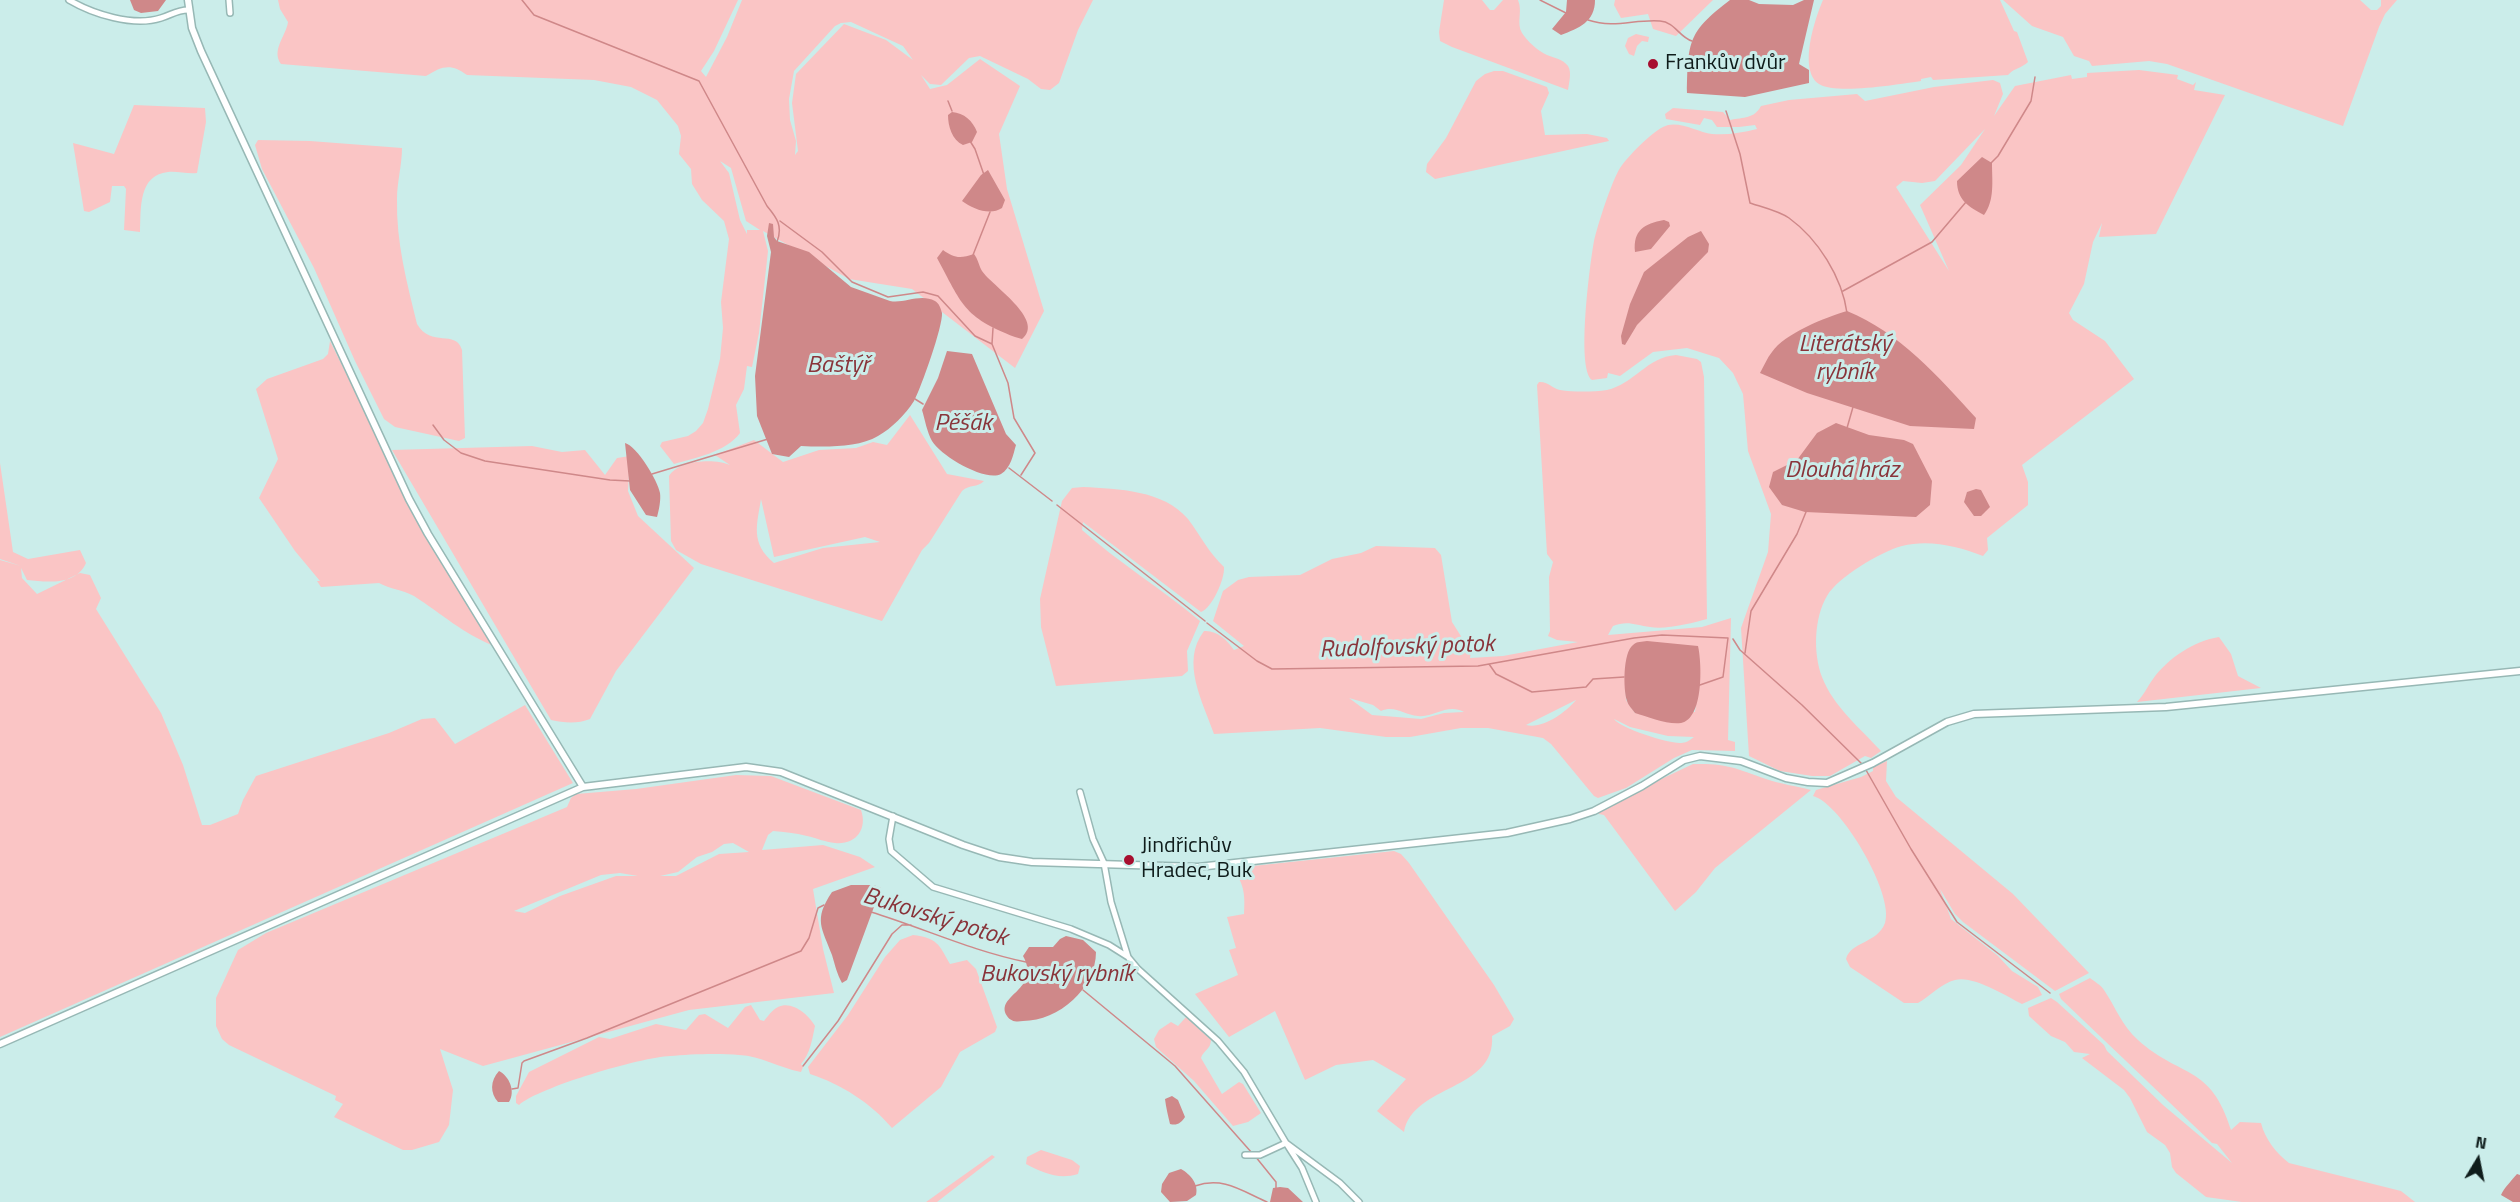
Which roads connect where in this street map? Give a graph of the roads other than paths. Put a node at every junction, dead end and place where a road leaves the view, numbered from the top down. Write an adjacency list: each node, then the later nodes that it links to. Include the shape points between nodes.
1 (69, 0): 4 (street, via 120,18 143,21)
2 (188, 0): 4 (street)
3 (229, 0): 5 (street)
4 (188, 10): 7 (street, via 206,61 409,499)
5 (230, 13)
6 (2520, 671): 10 (street, via 2166,707 1974,714 1947,722 1873,764 1827,783 1786,778 1741,761 1700,756 1684,760 1594,811 1507,833 1198,867)
7 (582, 787): 9 (street, via 746,767 766,768); 12 (street)
8 (1080, 792): 10 (street)
9 (893, 816): 10 (street, via 999,857 1032,862); 11 (street, via 891,851 933,887 1071,929)
10 (1104, 863): 11 (street)
11 (1128, 957): 13 (street, via 1218,1041 1244,1072)
12 (0, 1044)
13 (1286, 1143): 14 (street, via 1259,1155); 15 (street); 16 (street)
14 (1247, 1155)
15 (1316, 1202)
16 (1359, 1202)

